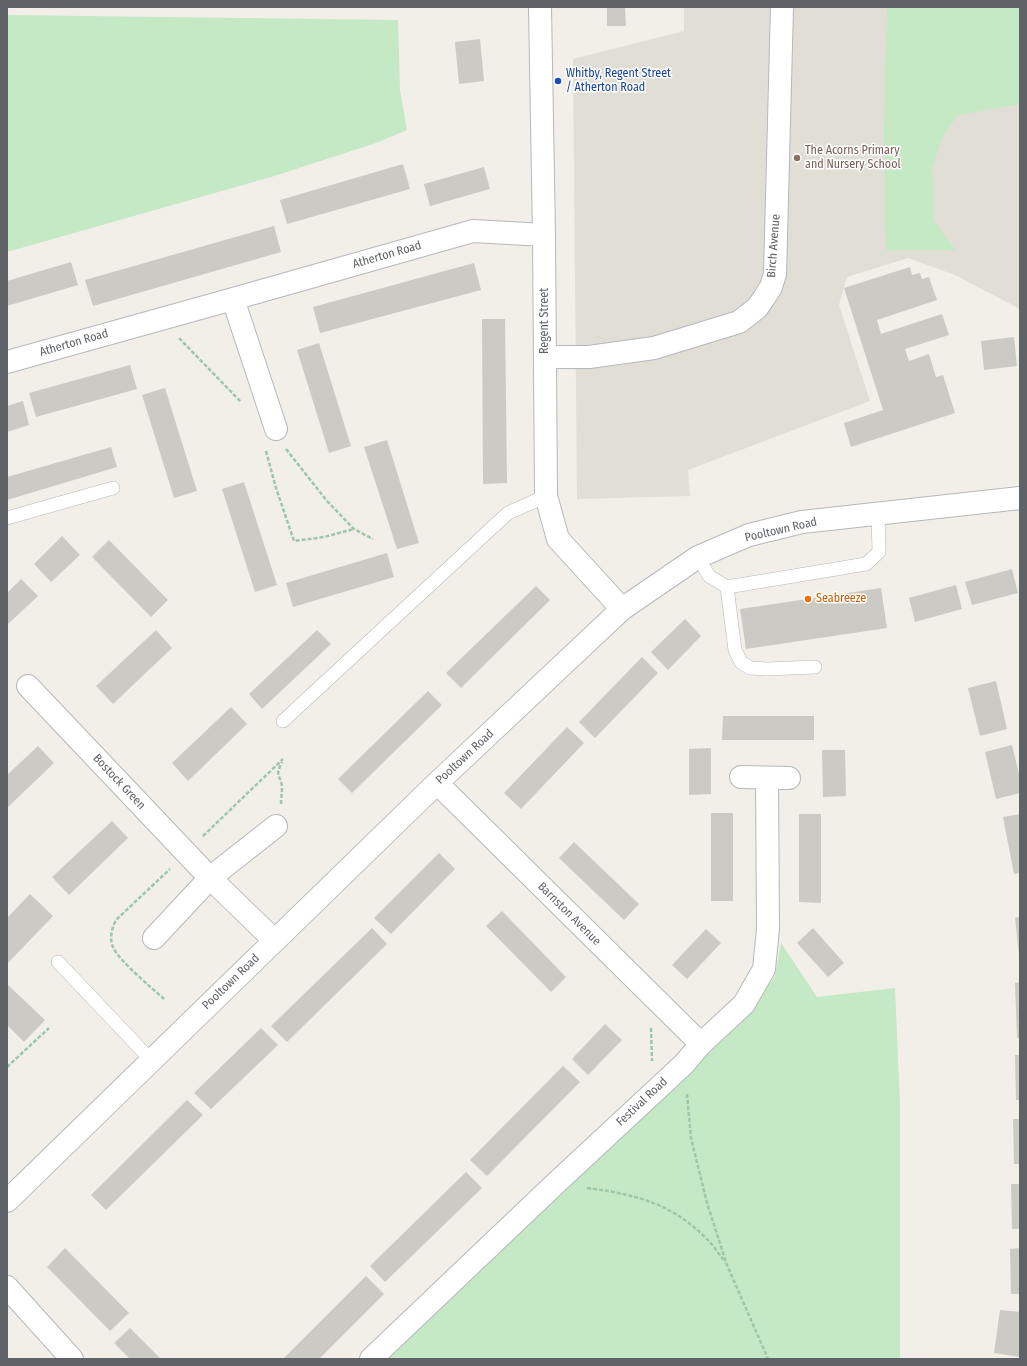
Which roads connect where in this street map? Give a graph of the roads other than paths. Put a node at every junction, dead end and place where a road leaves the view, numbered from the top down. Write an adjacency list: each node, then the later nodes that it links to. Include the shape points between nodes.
1 (540, 7): 3 (street, Regent Street)
2 (782, 7): 5 (street, Birch Avenue, via 775,274 764,298 757,308 739,322 654,348 589,357)
3 (544, 235): 4 (street, Atherton Road, via 473,231); 5 (street, Regent Street)
4 (234, 299): 6 (street, Atherton Road); 7 (street)
5 (545, 357): 9 (street, Regent Street)
6 (7, 362)
7 (270, 429)
8 (113, 488): 12 (lane)
9 (546, 496): 15 (street, Regent Street, via 558,539); 18 (lane, via 508,513)
10 (1020, 498): 11 (street, Pooltown Road)
11 (878, 513): 13 (street, Pooltown Road, via 802,522 750,535); 14 (lane, via 879,552 866,564)
12 (7, 518)
13 (698, 557): 14 (lane, via 710,576); 15 (street, Pooltown Road)
14 (727, 587): 16 (lane, via 736,650 741,662 750,668)
15 (622, 609): 22 (street, Pooltown Road)
16 (814, 667)
17 (28, 686): 24 (street, Bostock Green)
18 (283, 721)
19 (741, 777): 20 (street)
20 (767, 778): 21 (street); 28 (street, Festival Road, via 768,929 764,970 744,1004)
21 (789, 778)
22 (437, 783): 26 (street, Pooltown Road); 28 (street, Barnston Avenue)
23 (276, 826): 24 (street)
24 (210, 878): 25 (street); 26 (street, Bostock Green)
25 (154, 938)
26 (274, 940): 29 (street, Pooltown Road)
27 (58, 962): 29 (lane)
28 (701, 1044): 33 (street, Festival Road, via 684,1064)
29 (151, 1060): 30 (street, Pooltown Road)
30 (7, 1201)
31 (7, 1287): 32 (street)
32 (72, 1359)
33 (371, 1359)

